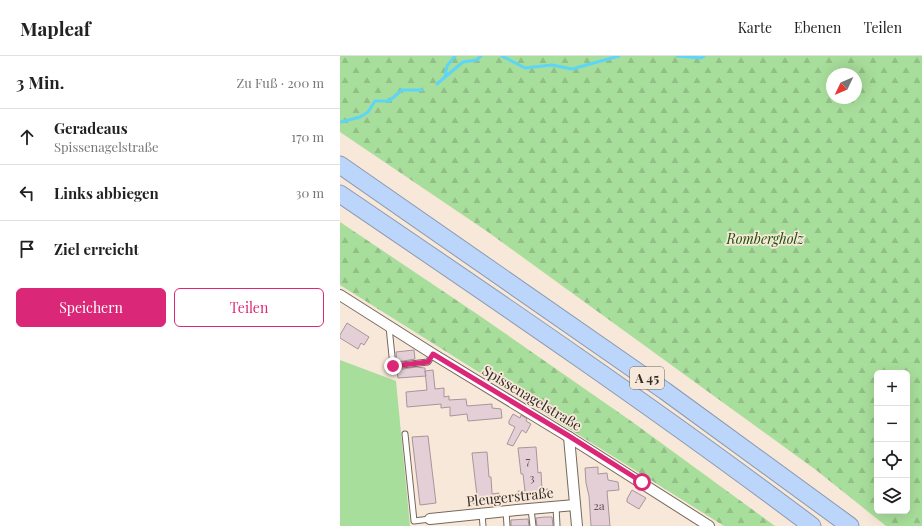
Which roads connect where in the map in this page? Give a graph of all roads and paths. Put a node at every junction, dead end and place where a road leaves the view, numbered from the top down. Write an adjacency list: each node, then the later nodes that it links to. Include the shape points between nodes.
1 (340, 165): 22 (highway, A 45, via 665,390)
2 (340, 194): 21 (highway, A 45, via 683,430)
3 (340, 295): 4 (street, Spissenagelstraße)
4 (389, 326): 5 (street, Spissenagelstraße); 5 (lane, via 393,366 428,362)
5 (433, 354): 7 (street, Spissenagelstraße)
6 (405, 434): 13 (lane, Pleugerstraße, via 414,521)
7 (569, 436): 8 (street); 20 (street, Spissenagelstraße)
8 (575, 505): 9 (street, Pleugerstraße); 19 (street)
9 (556, 507): 10 (street, Pleugerstraße); 18 (lane)
10 (531, 508): 11 (street, Pleugerstraße); 17 (lane)
11 (506, 511): 12 (street, Pleugerstraße); 16 (lane)
12 (482, 514): 14 (street, Pleugerstraße); 15 (lane)
13 (430, 519): 14 (street, Pleugerstraße)
14 (449, 522)
15 (483, 526)
16 (508, 526)
17 (533, 526)
18 (558, 526)
19 (576, 526)
20 (709, 526)
21 (812, 526)
22 (850, 526)

